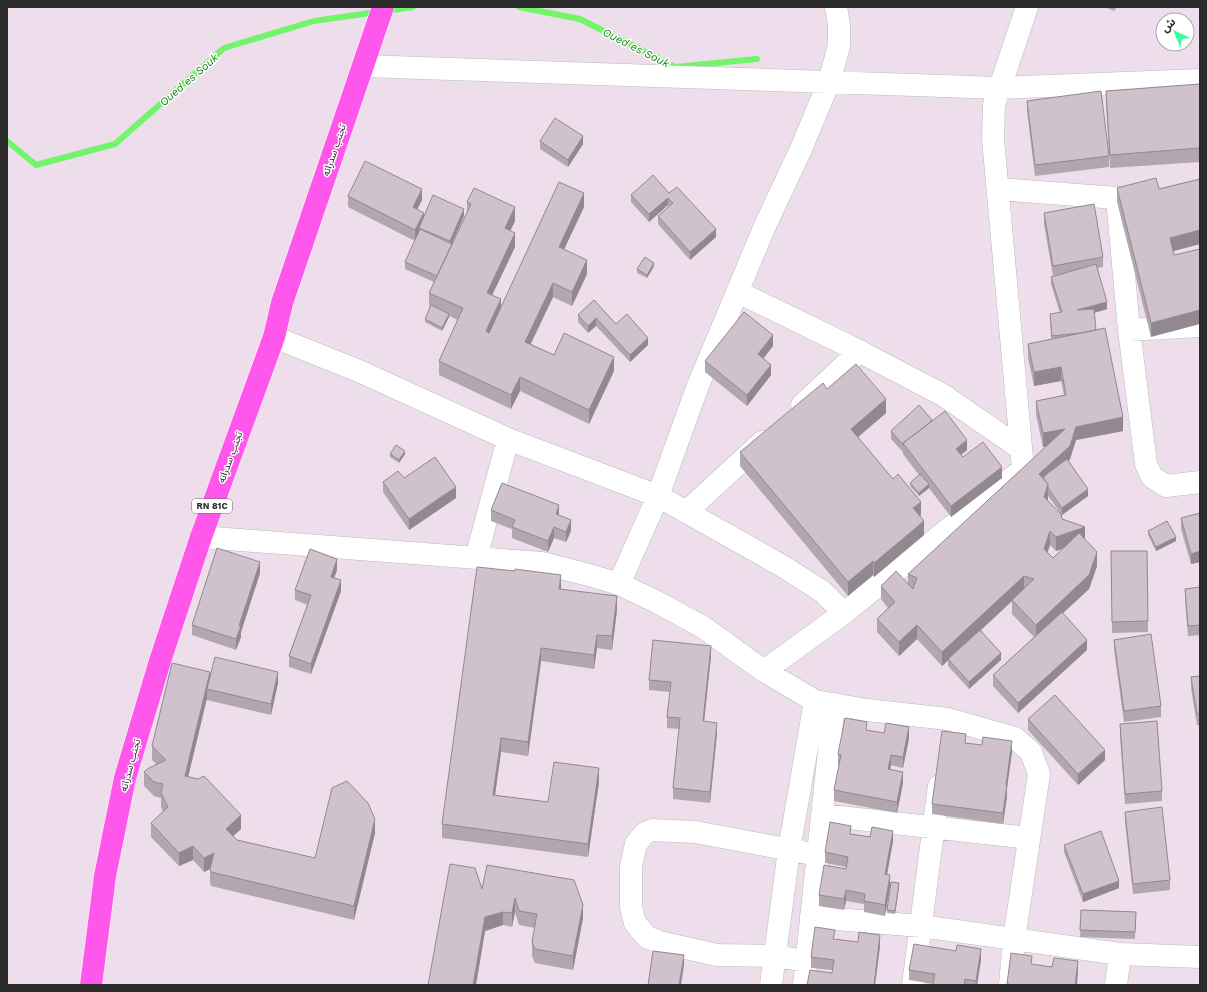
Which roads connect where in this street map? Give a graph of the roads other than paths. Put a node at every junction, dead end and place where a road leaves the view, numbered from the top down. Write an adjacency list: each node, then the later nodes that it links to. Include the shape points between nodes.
1 (383, 7): 4 (highway, تجنب سدراته / RN 81C)
2 (836, 7): 6 (street, via 839,46)
3 (1027, 7): 7 (street)
4 (363, 66): 6 (street); 14 (highway, تجنب سدراته / RN 81C, via 282,303)
5 (1200, 80): 7 (street)
6 (829, 82): 7 (street); 11 (street)
7 (1000, 88): 8 (street, via 994,105 993,139)
8 (998, 190): 10 (street); 17 (street)
9 (1155, 195): 10 (street)
10 (1117, 198): 13 (street)
11 (738, 292): 15 (street); 19 (street, via 697,388)
12 (1200, 326): 13 (street)
13 (1129, 330): 18 (street, via 1146,464 1152,477 1166,486)
14 (274, 336): 16 (street, via 359,371); 21 (highway, تجنب سدراته / RN 81C)
15 (860, 351): 17 (street, via 943,395); 20 (street)
16 (508, 439): 19 (street); 22 (street)
17 (1021, 449): 24 (street, via 1023,468)
18 (1200, 482)
19 (658, 496): 20 (street); 23 (street)
20 (686, 512): 24 (street, via 784,567 823,592)
21 (200, 537): 22 (street); 40 (highway, تجنب سدراته / RN 81C, via 125,778 105,876)
22 (476, 558): 23 (street, via 542,563)
23 (619, 584): 25 (street, via 702,627)
24 (844, 613): 25 (street)
25 (764, 671): 26 (street)
26 (824, 703): 28 (street); 30 (street, via 1015,738 1031,752 1039,774); 31 (street, via 811,720)
27 (942, 766): 29 (street)
28 (822, 815): 29 (street); 32 (street)
29 (934, 828): 30 (street); 34 (street)
30 (1029, 838): 35 (street)
31 (789, 850): 32 (street); 37 (street); 37 (street, via 695,832 652,830 645,833 636,844 631,866 631,907 635,923 647,937 717,955)
32 (818, 855): 33 (street)
33 (811, 917): 34 (street); 39 (street)
34 (921, 926): 35 (street); 43 (street)
35 (1014, 940): 36 (street); 44 (street)
36 (1120, 954): 38 (street); 45 (street)
37 (775, 956): 39 (street); 41 (street)
38 (1200, 957)
39 (806, 961): 42 (street)
40 (91, 985)
41 (771, 985)
42 (804, 985)
43 (913, 985)
44 (1010, 985)
45 (1116, 985)

